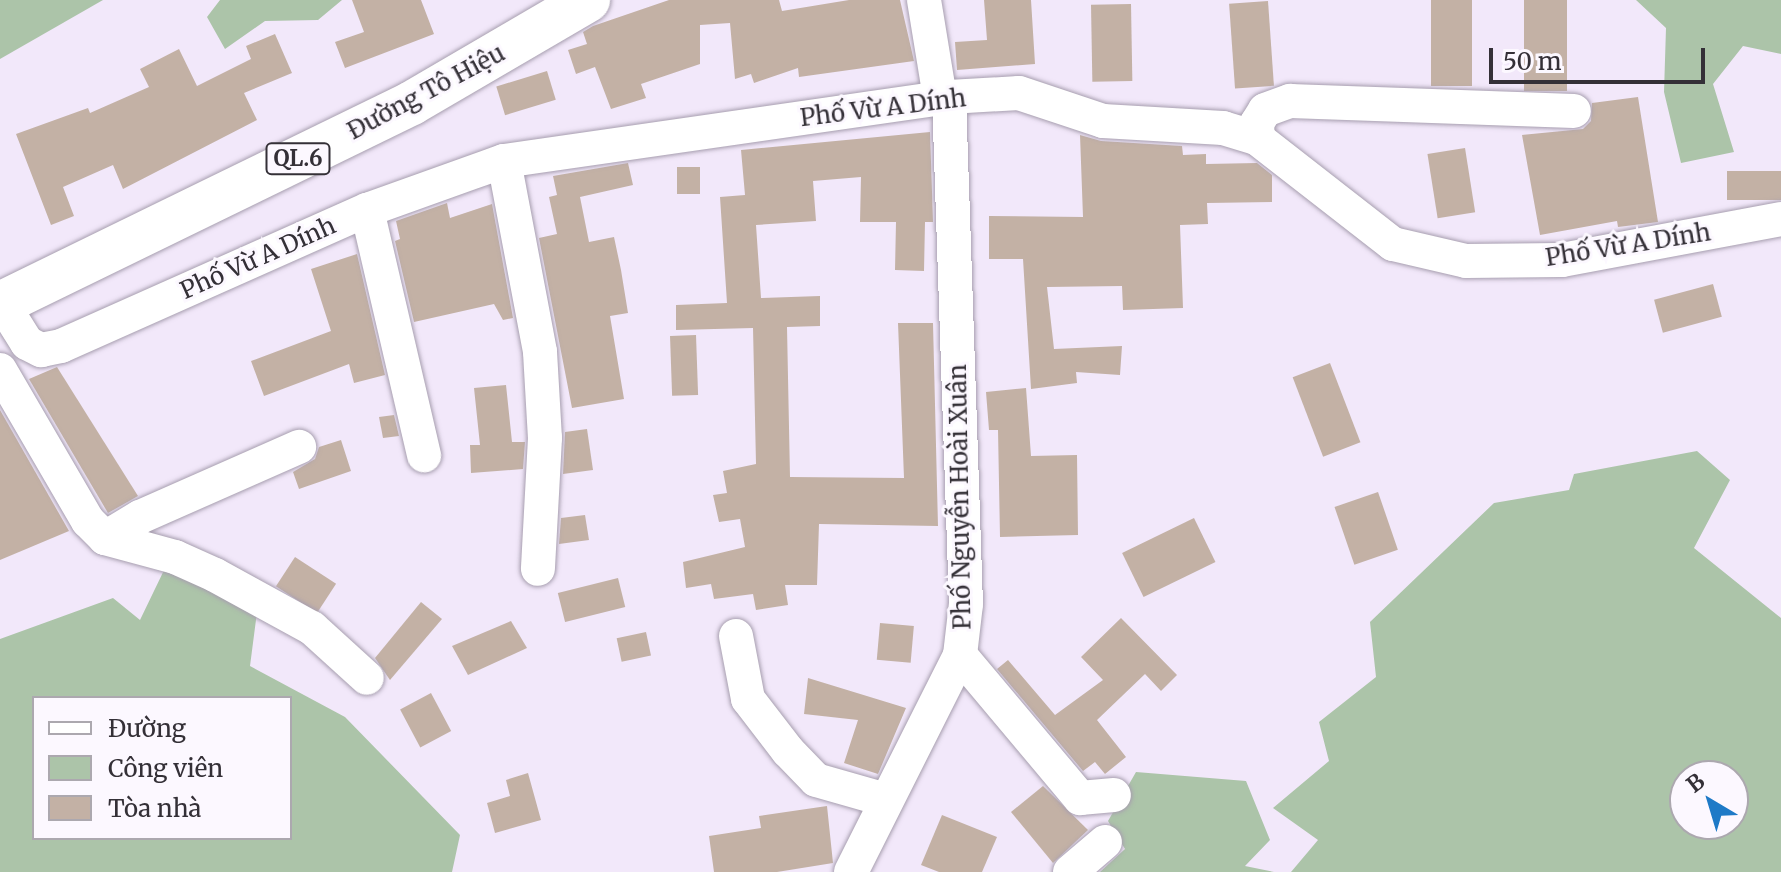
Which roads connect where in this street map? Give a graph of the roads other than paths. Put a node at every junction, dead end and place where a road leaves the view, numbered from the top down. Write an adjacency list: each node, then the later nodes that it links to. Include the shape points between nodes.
1 (588, 0): 9 (highway, Đường Tô Hiệu / QL.6, via 412,103)
2 (924, 0): 3 (street, Phố Nguyễn Hoài Xuân)
3 (945, 97): 5 (street, Phố Vừ A Dính, via 1019,93 1103,121 1223,128); 6 (street, Phố Vừ A Dính); 16 (street, Phố Nguyễn Hoài Xuân, via 966,604)
4 (1574, 111): 5 (street, via 1290,101 1265,110 1257,123)
5 (1258, 139): 8 (street, Phố Vừ A Dính, via 1393,244 1466,261 1562,260)
6 (504, 161): 7 (street, Phố Vừ A Dính); 14 (street, via 540,352 545,438)
7 (367, 210): 9 (street, Phố Vừ A Dính, via 61,346 41,350 27,343); 12 (street)
8 (1781, 219)
9 (1, 303)
10 (0, 370): 13 (street, via 88,521)
11 (299, 447): 13 (street, via 140,517)
12 (424, 455)
13 (105, 538): 17 (street, via 175,557 215,575 312,628)
14 (538, 569)
15 (736, 636): 19 (street, via 748,699 788,751 816,780)
16 (960, 655): 18 (street, via 1080,798); 19 (street, Phố Nguyễn Hoài Xuân)
17 (367, 678)
18 (1114, 795)
19 (886, 800): 21 (street, Phố Nguyễn Hoài Xuân)
20 (1105, 842): 22 (street)
21 (851, 872)
22 (1070, 872)

